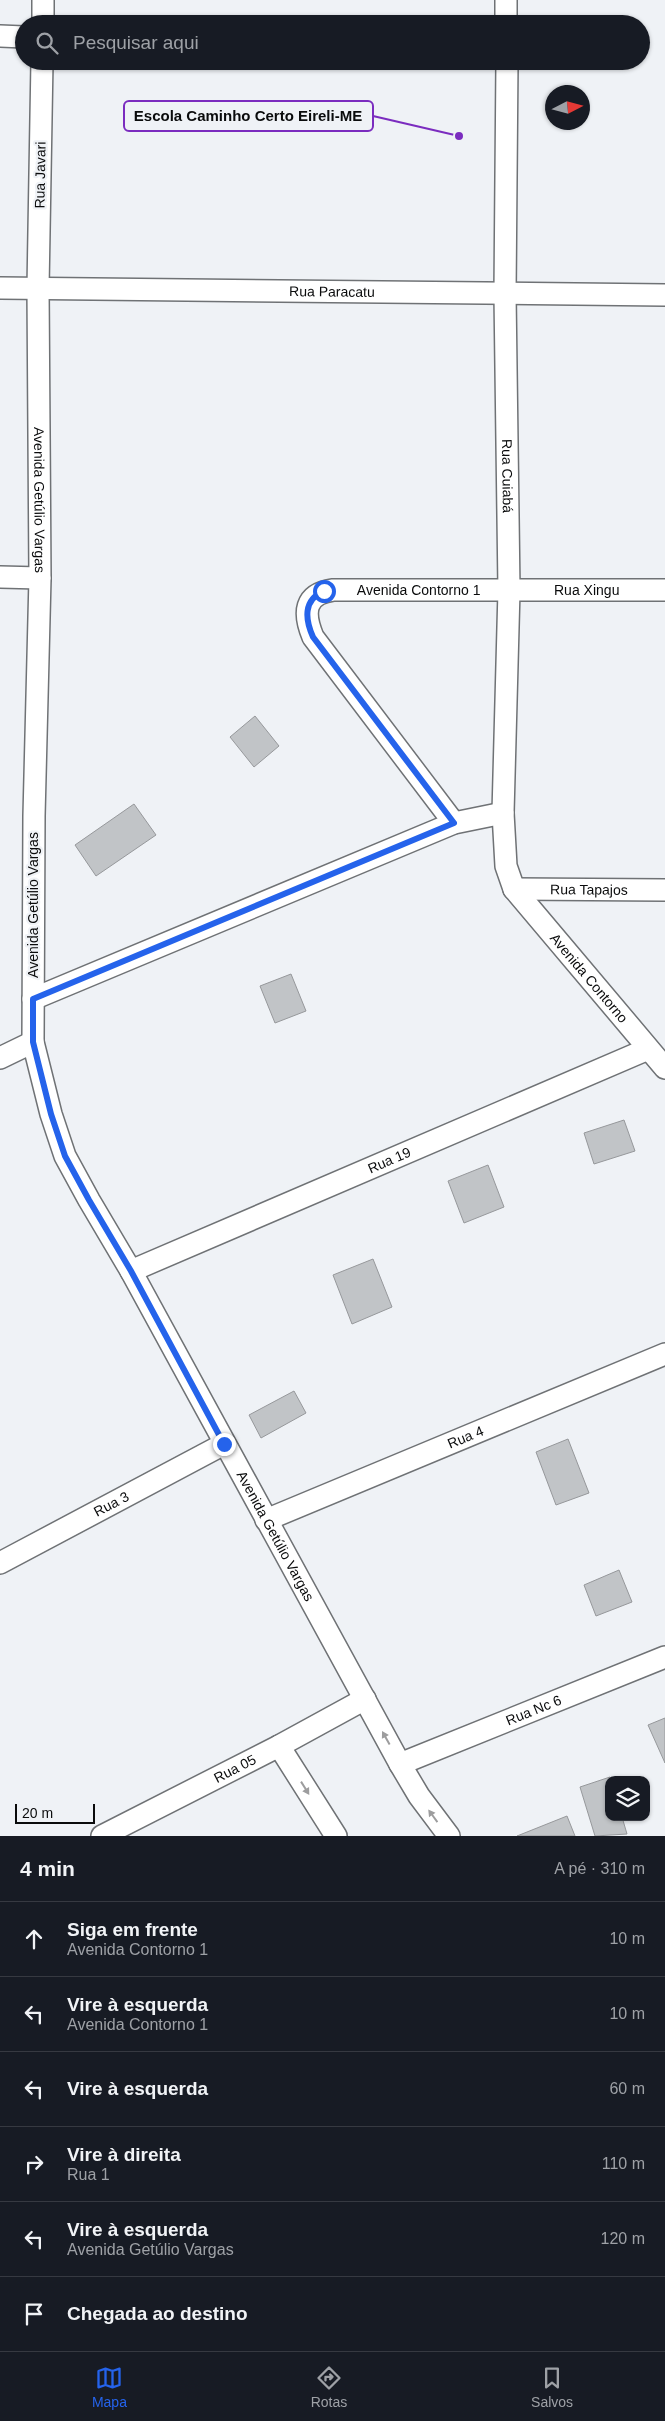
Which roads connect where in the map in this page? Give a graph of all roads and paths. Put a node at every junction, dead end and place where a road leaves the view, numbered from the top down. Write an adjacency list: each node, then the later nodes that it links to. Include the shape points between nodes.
1 (43, 0): 3 (street)
2 (506, 0): 4 (street)
3 (43, 15)
4 (506, 15)
5 (0, 36): 6 (street)
6 (15, 37)
7 (42, 70): 10 (street, Rua Javari)
8 (506, 70): 11 (street, Rua Cuiabá)
9 (0, 288): 10 (street, Rua Paracatu)
10 (38, 288): 11 (street, Rua Paracatu); 14 (street, Avenida Getúlio Vargas)
11 (505, 294): 12 (street, Rua Paracatu); 15 (street, Rua Cuiabá)
12 (665, 295)
13 (0, 577): 14 (street)
14 (40, 578): 21 (street, Avenida Getúlio Vargas)
15 (509, 590): 16 (street, Rua Xingu); 17 (street, Rua Cuiabá); 18 (street, Avenida Contorno 1, via 324,591 311,600 308,609 307,620 313,637)
16 (665, 590)
17 (503, 813): 18 (street); 19 (street, Rua Cuiabá, via 506,866)
18 (454, 823): 21 (street)
19 (514, 889): 20 (street, Rua Tapajos); 23 (street, Avenida Contorno)
20 (665, 890)
21 (33, 999): 22 (street, Avenida Getúlio Vargas)
22 (33, 1042): 24 (street); 26 (street, Avenida Getúlio Vargas, via 65,1156)
23 (648, 1049): 25 (street, Avenida Contorno); 26 (street, Rua 19)
24 (0, 1058)
25 (665, 1068)
26 (131, 1271): 28 (street, Avenida Getúlio Vargas)
27 (665, 1354): 29 (street, Rua 4)
28 (224, 1444): 29 (street, Avenida Getúlio Vargas); 30 (street, Rua 3)
29 (266, 1520): 32 (street, Avenida Getúlio Vargas)
30 (0, 1563)
31 (665, 1657): 34 (street, Rua Nc 6)
32 (365, 1699): 33 (street, Rua 05); 34 (street, Avenida Getúlio Vargas, one-way to 32)
33 (279, 1746): 35 (street, Rua 05); 36 (street, one-way to 36)
34 (400, 1764): 37 (street, Avenida Getúlio Vargas, one-way to 34)
35 (102, 1836)
36 (336, 1836)
37 (448, 1836)

